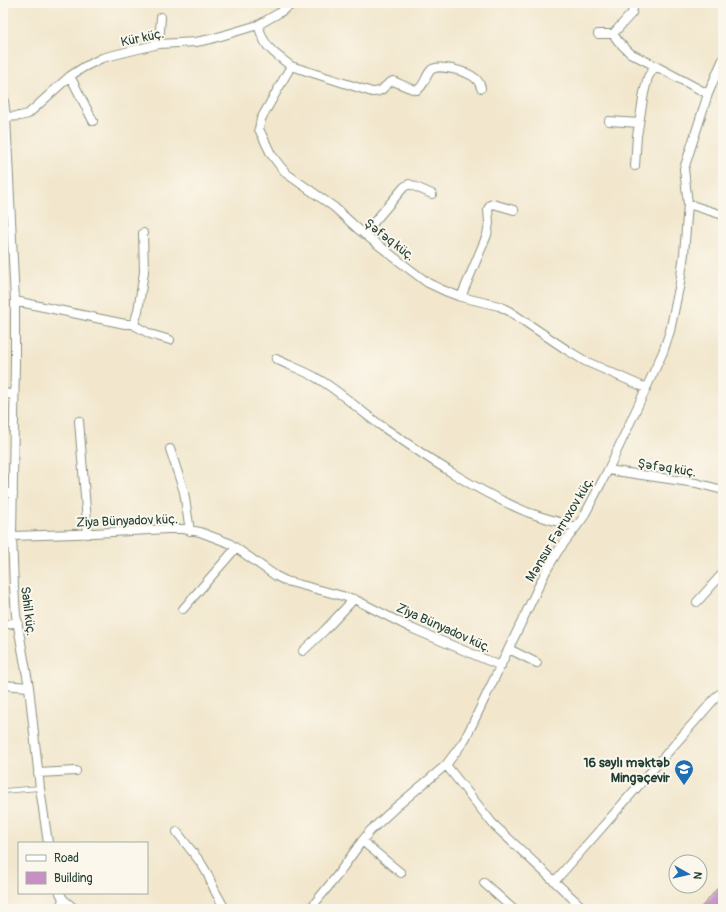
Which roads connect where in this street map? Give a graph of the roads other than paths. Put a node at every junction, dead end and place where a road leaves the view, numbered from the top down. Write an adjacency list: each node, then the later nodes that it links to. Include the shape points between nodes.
1 (294, 3): 4 (street, Kür küç.)
2 (634, 3): 6 (street, via 632,13)
3 (161, 17): 7 (street)
4 (258, 25): 7 (street, Kür küç., via 196,42); 9 (street, via 270,49)
5 (598, 34): 6 (street)
6 (613, 34): 10 (street, via 630,53)
7 (159, 44): 11 (street, Kür küç., via 102,58)
8 (723, 59): 14 (street, Mənsur Fərruxov küç.)
9 (291, 66): 12 (street, via 372,92 378,92 393,81 417,90 435,68 454,69 474,77 479,81); 25 (street, Şəfəq küç., via 261,119 259,129 262,137 270,154 283,170 334,207)
10 (656, 66): 14 (street); 18 (street, via 648,76)
11 (70, 76): 15 (street, Kür küç., via 28,114); 17 (street)
12 (481, 88)
13 (3, 93): 15 (street, Sahil küç.)
14 (708, 94): 21 (street, Mənsur Fərruxov küç., via 684,170)
15 (6, 118): 27 (street, Sahil küç.)
16 (609, 120): 18 (street)
17 (93, 121)
18 (639, 123): 19 (street)
19 (635, 166)
20 (432, 194): 25 (street, via 409,184)
21 (688, 204): 23 (street); 31 (street, Mənsur Fərruxov küç., via 680,283 670,331)
22 (514, 210): 26 (street, via 490,205 487,234)
23 (723, 215)
24 (143, 233): 28 (street, via 144,272 138,311)
25 (364, 234): 26 (street, Şəfəq küç., via 428,282)
26 (461, 297): 31 (street, Şəfəq küç., via 509,311 585,361)
27 (15, 301): 28 (street); 33 (street, Sahil küç.)
28 (132, 324): 29 (street, via 150,334)
29 (170, 340)
30 (276, 359): 40 (street, via 320,380 381,426 445,469 485,492 528,512)
31 (646, 388): 36 (street, Mənsur Fərruxov küç.)
32 (3, 392): 33 (street)
33 (14, 396): 39 (street, Sahil küç.)
34 (79, 421): 42 (street)
35 (170, 449): 41 (street, via 184,492)
36 (608, 470): 37 (street, Şəfəq küç., via 696,482); 40 (street, Mənsur Fərruxov küç.)
37 (723, 490)
38 (3, 492): 39 (street)
39 (13, 494): 43 (street, Sahil küç.)
40 (576, 527): 51 (street, Mənsur Fərruxov küç., via 546,571)
41 (190, 531): 42 (street, Ziya Bünyadov küç., via 168,529); 44 (street, Ziya Bünyadov küç., via 220,539)
42 (88, 534): 43 (street, Ziya Bünyadov küç.)
43 (12, 536): 49 (street, Sahil küç.)
44 (236, 548): 46 (street, Ziya Bünyadov küç., via 276,576); 48 (street)
45 (723, 573): 47 (street)
46 (354, 599): 52 (street); 54 (street, Ziya Bünyadov küç., via 413,629)
47 (698, 602)
48 (183, 609)
49 (18, 622): 50 (street); 56 (street, Sahil küç.)
50 (3, 625)
51 (509, 649): 53 (street); 54 (street, Mənsur Fərruxov küç.)
52 (302, 651)
53 (537, 663)
54 (501, 666): 58 (street, Mənsur Fərruxov küç., via 464,741)
55 (3, 685): 56 (street)
56 (29, 687): 60 (street, Sahil küç.)
57 (723, 692): 67 (street)
58 (446, 765): 64 (street, Mənsur Fərruxov küç., via 396,807); 67 (street, via 493,824)
59 (76, 771): 60 (street)
60 (38, 773): 61 (street, Sahil küç.)
61 (40, 788): 62 (lane); 65 (street, Sahil küç.)
62 (3, 791)
63 (177, 832): 72 (street, via 201,863)
64 (362, 841): 66 (street); 73 (street, Mənsur Fərruxov küç.)
65 (48, 842)
66 (401, 873)
67 (555, 881): 75 (street)
68 (484, 884): 74 (street)
69 (61, 896): 70 (street); 71 (street)
70 (60, 909)
71 (74, 909)
72 (225, 909)
73 (310, 909)
74 (513, 909)
75 (584, 909)

